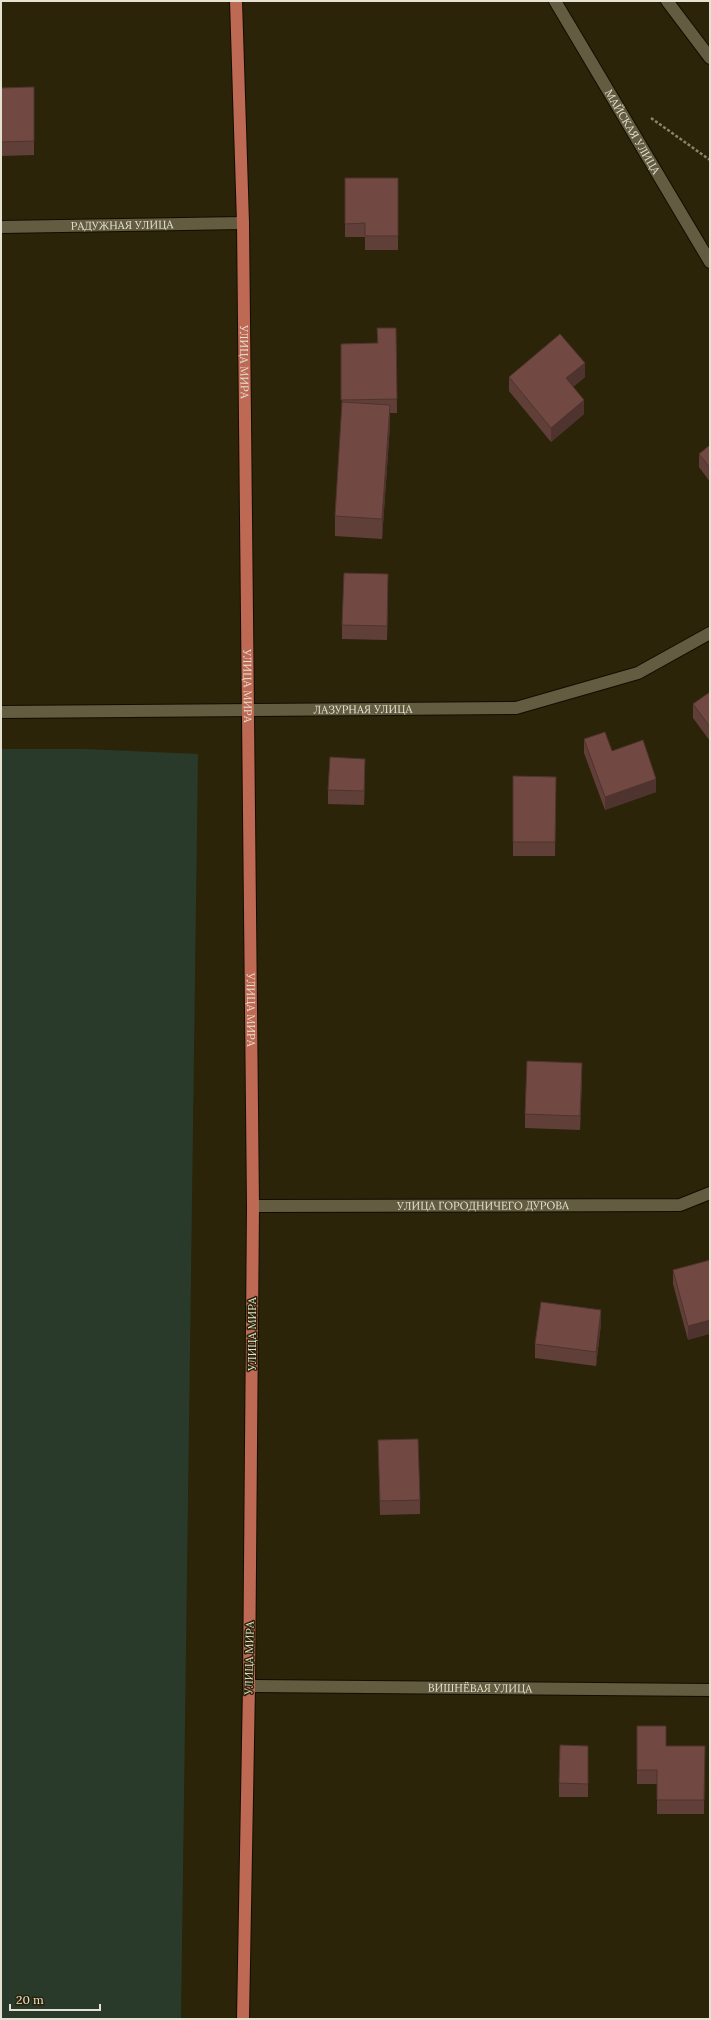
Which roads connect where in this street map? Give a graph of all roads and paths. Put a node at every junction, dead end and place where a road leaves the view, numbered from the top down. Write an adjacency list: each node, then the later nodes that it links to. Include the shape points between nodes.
1 (236, 1): 7 (main road, УЛИЦА МИРА)
2 (555, 1): 9 (street, МАЙСКАЯ УЛИЦА)
3 (667, 1): 4 (street)
4 (710, 58)
5 (648, 115): 6 (path)
6 (710, 160)
7 (243, 223): 8 (street, РАДУЖНАЯ УЛИЦА); 12 (main road, УЛИЦА МИРА)
8 (1, 227)
9 (710, 262)
10 (710, 633): 12 (street, ЛАЗУРНАЯ УЛИЦА, via 638,673 516,708)
11 (1, 712): 12 (street, ЛАЗУРНАЯ УЛИЦА)
12 (247, 712): 14 (main road, УЛИЦА МИРА)
13 (710, 1193): 14 (street, УЛИЦА ГОРОДНИЧЕГО ДУРОВА, via 680,1205)
14 (253, 1206): 15 (main road, УЛИЦА МИРА)
15 (249, 1686): 16 (street, ВИШНЁВАЯ УЛИЦА); 17 (main road, УЛИЦА МИРА)
16 (710, 1690)
17 (243, 2019)

